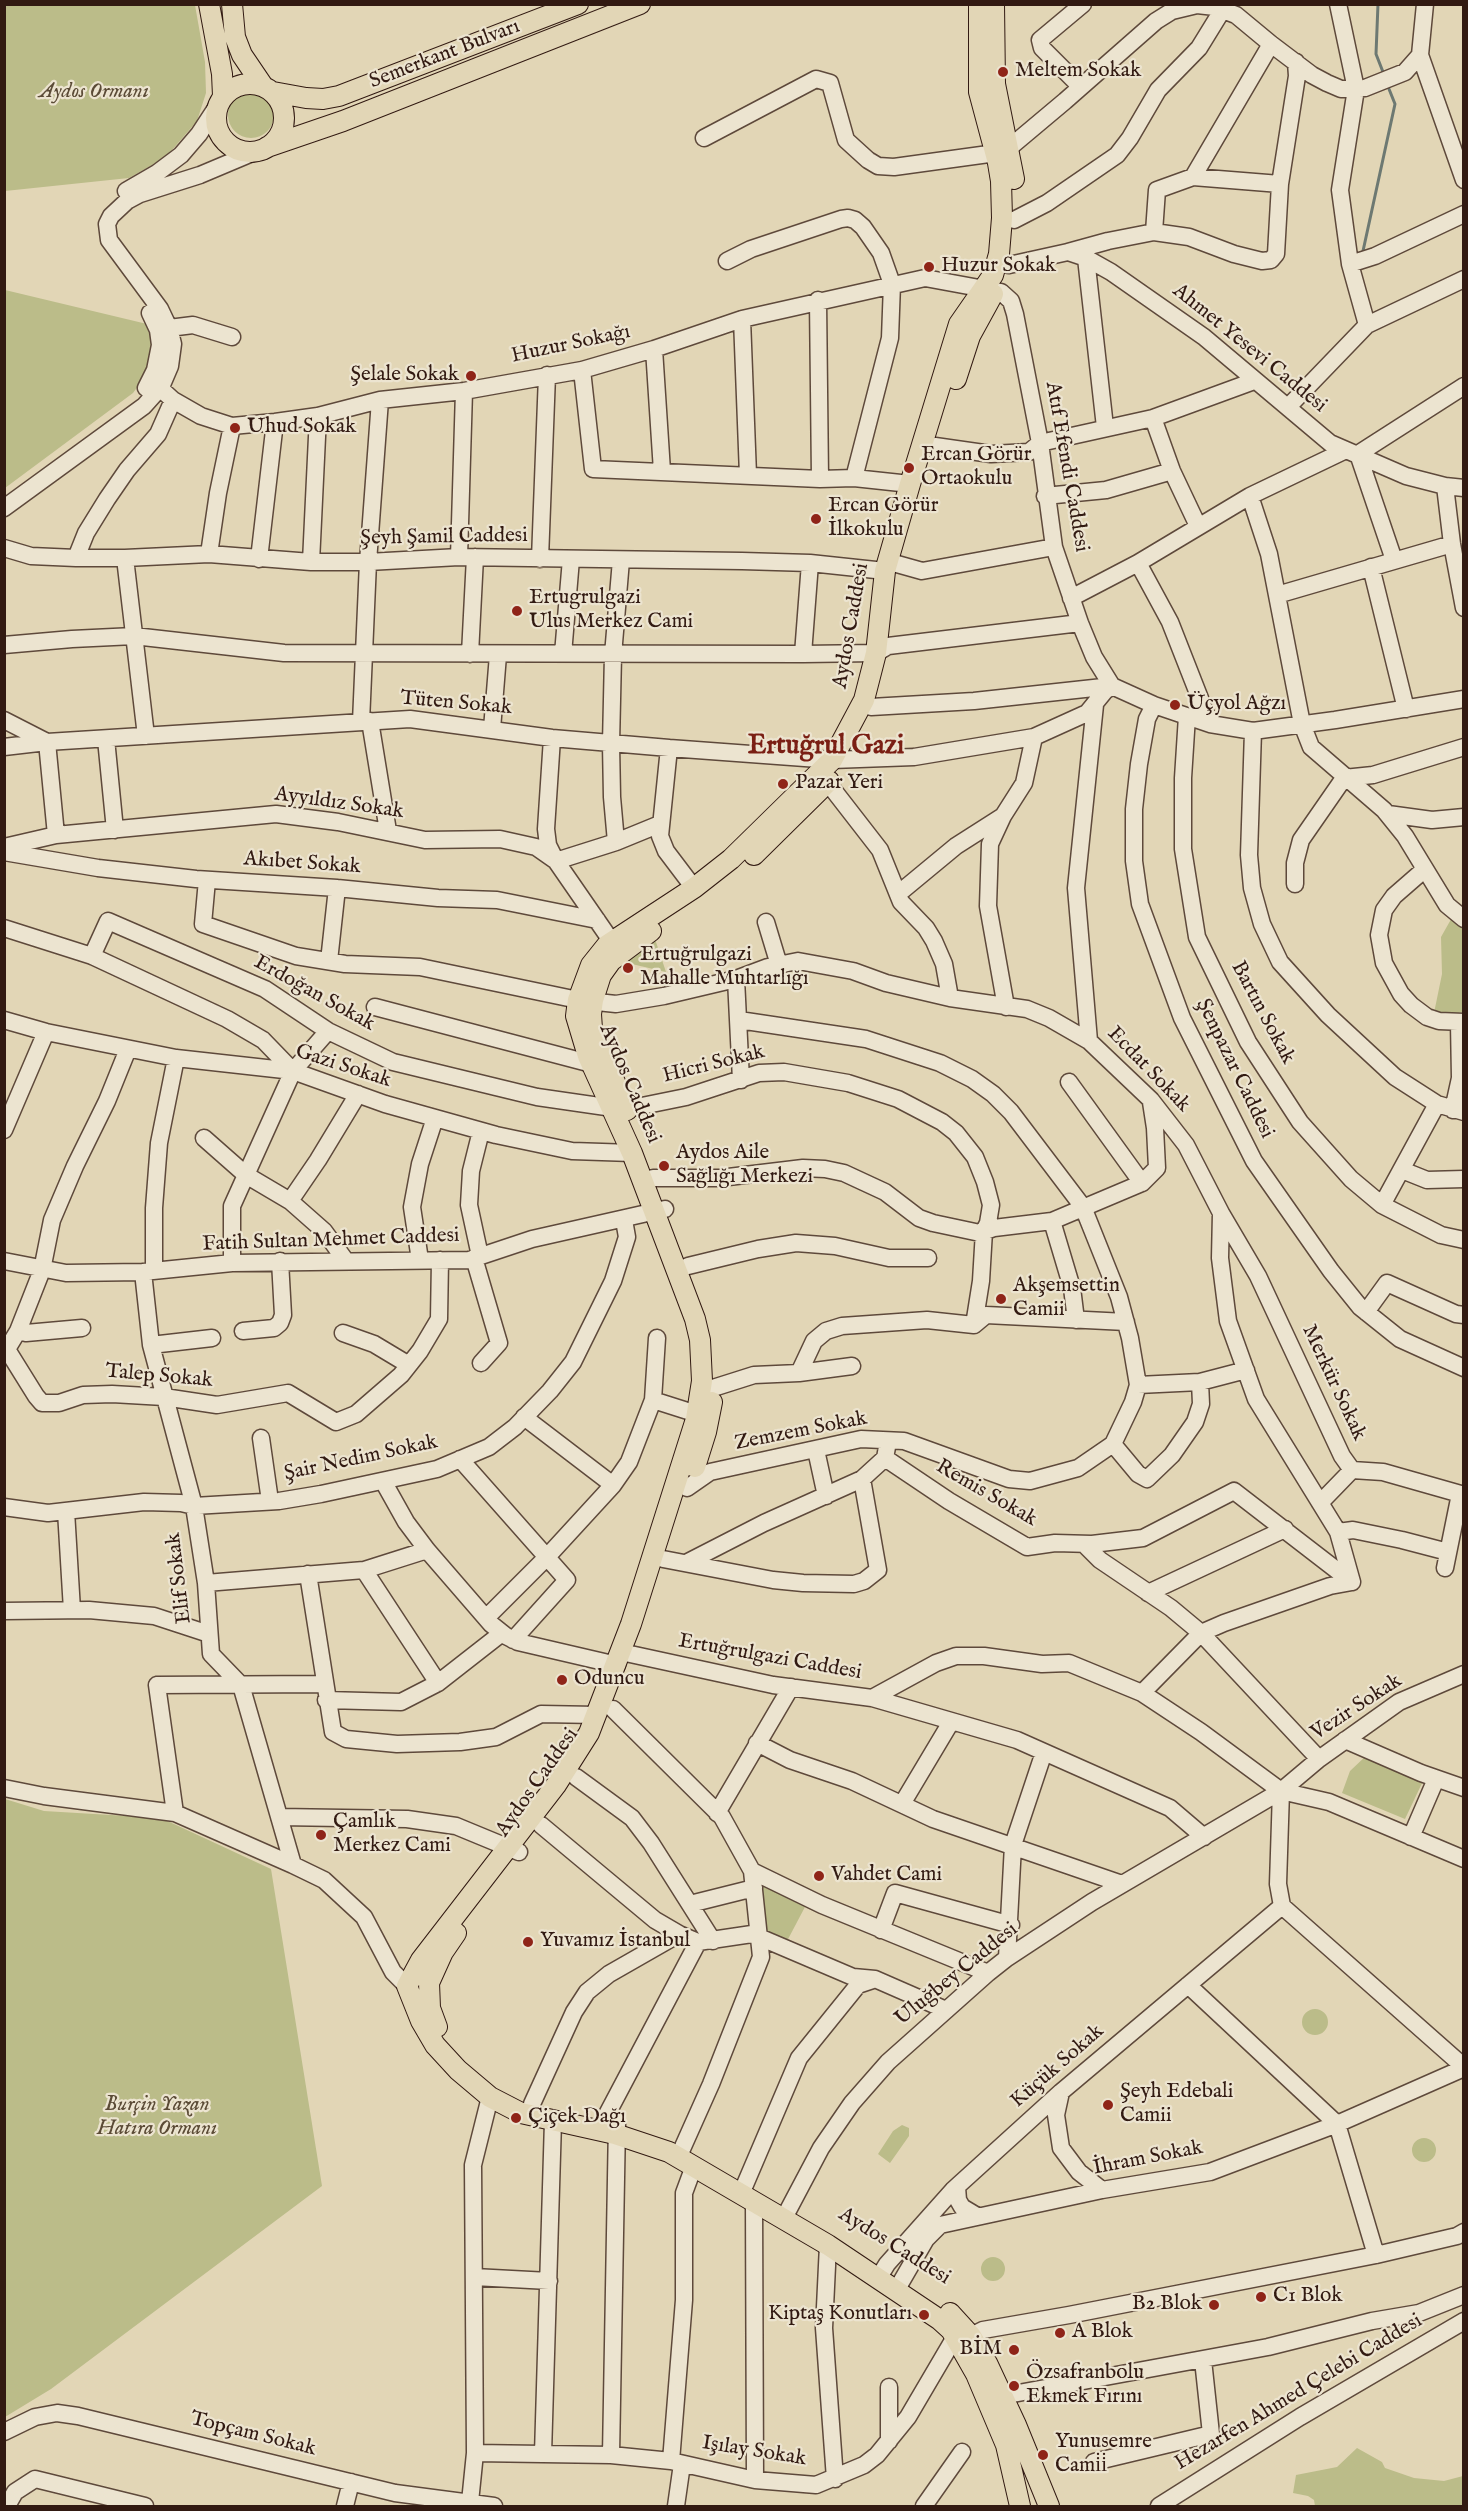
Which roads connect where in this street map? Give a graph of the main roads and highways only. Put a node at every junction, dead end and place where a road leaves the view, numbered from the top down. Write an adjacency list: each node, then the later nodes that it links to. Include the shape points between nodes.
1 (209, 4): 8 (main road, via 222,74)
2 (232, 4): 7 (main road, via 235,38 242,55)
3 (578, 4): 7 (main road, Semerkant Bulvarı, via 339,96 306,98)
4 (640, 4): 9 (main road, Semerkant Bulvarı)
5 (979, 4): 10 (main road, Aydos Caddesi, via 979,92)
6 (994, 4): 10 (main road, Aydos Caddesi, via 995,84)
7 (268, 89): 8 (main road, via 241,84 231,88); 9 (main road, via 283,110 284,121 275,141)
8 (221, 100): 9 (main road, via 217,126 228,144 236,149)
9 (262, 149)
10 (1002, 151): 11 (main road, Aydos Caddesi, via 1000,246); 11 (main road, Aydos Caddesi, via 1014,188 1014,220 1009,265)
11 (989, 294): 12 (main road, Aydos Caddesi, via 970,336); 12 (main road, Aydos Caddesi, via 970,306 959,324 910,484)
12 (891, 568): 13 (main road, Aydos Caddesi)
13 (882, 649): 14 (main road, Aydos Caddesi); 14 (main road, Aydos Caddesi, via 871,707)
14 (837, 759): 15 (main road, Aydos Caddesi, via 828,783 781,830 721,884 611,961); 15 (main road, Aydos Caddesi, via 731,859 612,942 591,965)
15 (585, 1000): 16 (main road, Aydos Caddesi); 16 (main road, Aydos Caddesi, via 576,1016 580,1032 592,1064)
16 (620, 1108): 17 (main road, Aydos Caddesi, via 632,1153); 17 (main road, Aydos Caddesi, via 653,1178)
17 (660, 1211): 18 (main road, Aydos Caddesi, via 698,1328 702,1381 697,1414); 18 (main road, Aydos Caddesi, via 705,1311 711,1336 713,1388 709,1421 687,1488)
18 (623, 1657): 19 (main road, Aydos Caddesi)
19 (605, 1712): 20 (main road, Aydos Caddesi); 20 (main road, Aydos Caddesi, via 576,1777 541,1825)
20 (514, 1849): 21 (main road, Aydos Caddesi)
21 (417, 1985): 22 (main road, Aydos Caddesi, via 449,2044 479,2075 532,2104); 22 (main road, Aydos Caddesi, via 435,2045 490,2097 520,2113 554,2121)
22 (612, 2126): 23 (main road, Aydos Caddesi); 23 (main road, Aydos Caddesi, via 651,2133 682,2149)
23 (746, 2193): 24 (main road, Aydos Caddesi)
24 (786, 2214): 25 (main road, Aydos Caddesi); 25 (main road, Aydos Caddesi, via 828,2245)
25 (881, 2273): 26 (main road, Aydos Caddesi)
26 (963, 2336): 27 (main road, Aydos Caddesi, via 1002,2396); 28 (main road, Aydos Caddesi, via 1006,2445)
27 (1036, 2474): 29 (main road, Aydos Caddesi); 30 (main road)
28 (1020, 2506)
29 (1049, 2506)
30 (1059, 2506)

